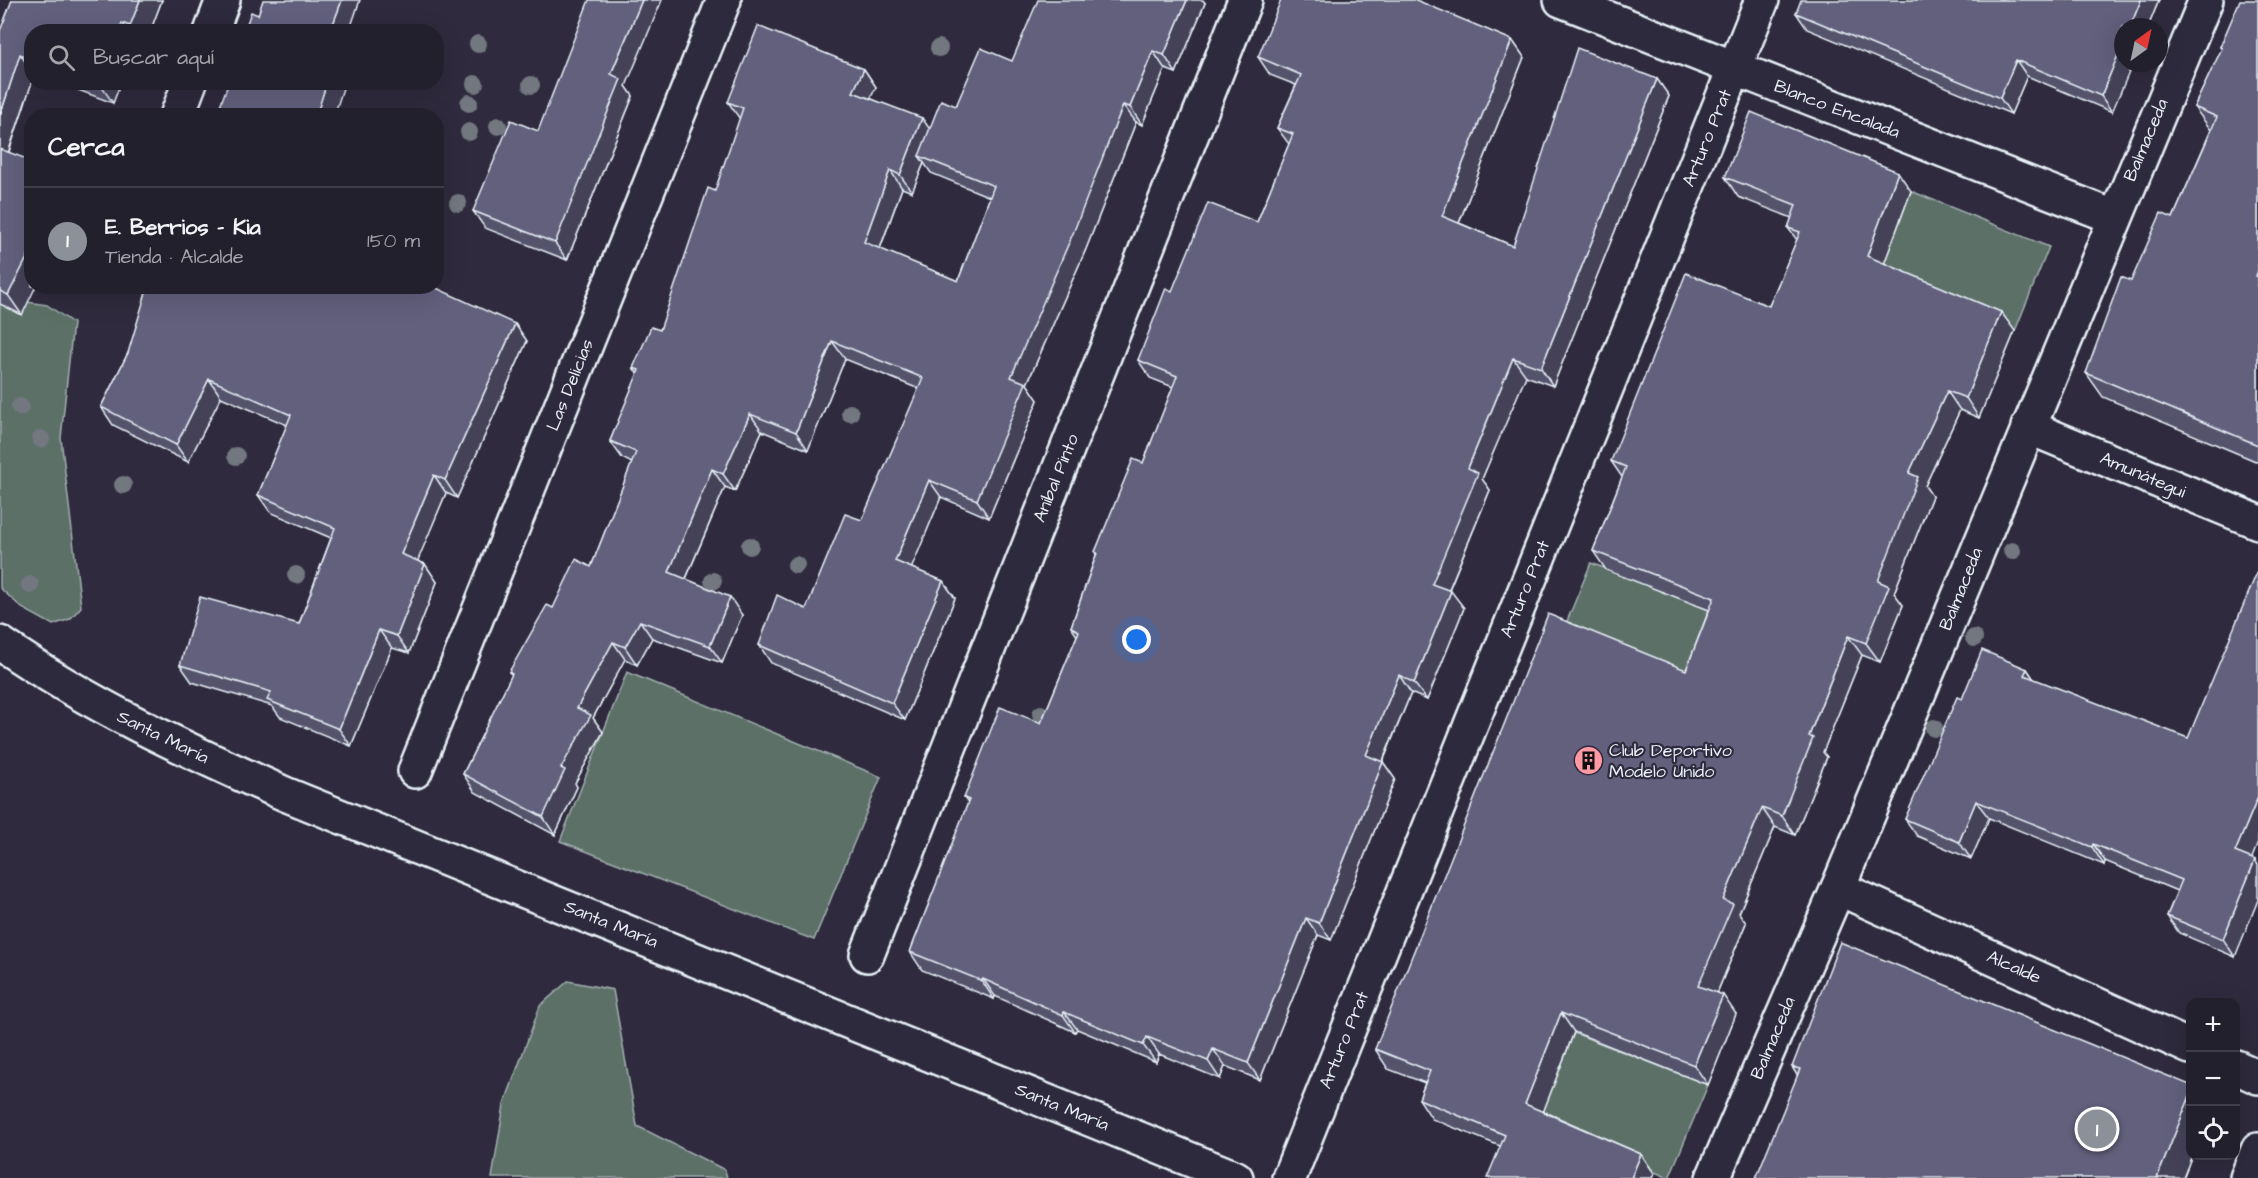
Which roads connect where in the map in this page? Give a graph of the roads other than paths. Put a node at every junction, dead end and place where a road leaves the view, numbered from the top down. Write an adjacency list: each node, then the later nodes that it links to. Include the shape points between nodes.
1 (223, 0): 7 (street)
2 (724, 0): 15 (street, Las Delicias)
3 (1245, 0): 17 (street, Aníbal Pinto)
4 (1561, 0): 8 (street, Blanco Encalada)
5 (1762, 0): 8 (street, Arturo Prat)
6 (2206, 0): 11 (street, Balmaceda)
7 (214, 24)
8 (1735, 69): 11 (street, Blanco Encalada); 23 (street, Arturo Prat)
9 (187, 90): 10 (street)
10 (180, 108)
11 (2114, 217): 12 (street, Balmaceda)
12 (2028, 427): 13 (street, Amunátegui); 16 (street, Balmaceda)
13 (2258, 522)
14 (0, 643): 22 (street, Santa María, via 106,710 285,794)
15 (415, 771)
16 (1838, 888): 18 (street, Alcalde); 24 (street, Balmaceda)
17 (867, 955)
18 (2186, 1045)
19 (2240, 1069): 20 (street)
20 (2258, 1077)
21 (2258, 1150): 25 (street)
22 (1236, 1178)
23 (1289, 1178)
24 (1713, 1178)
25 (2247, 1178)

